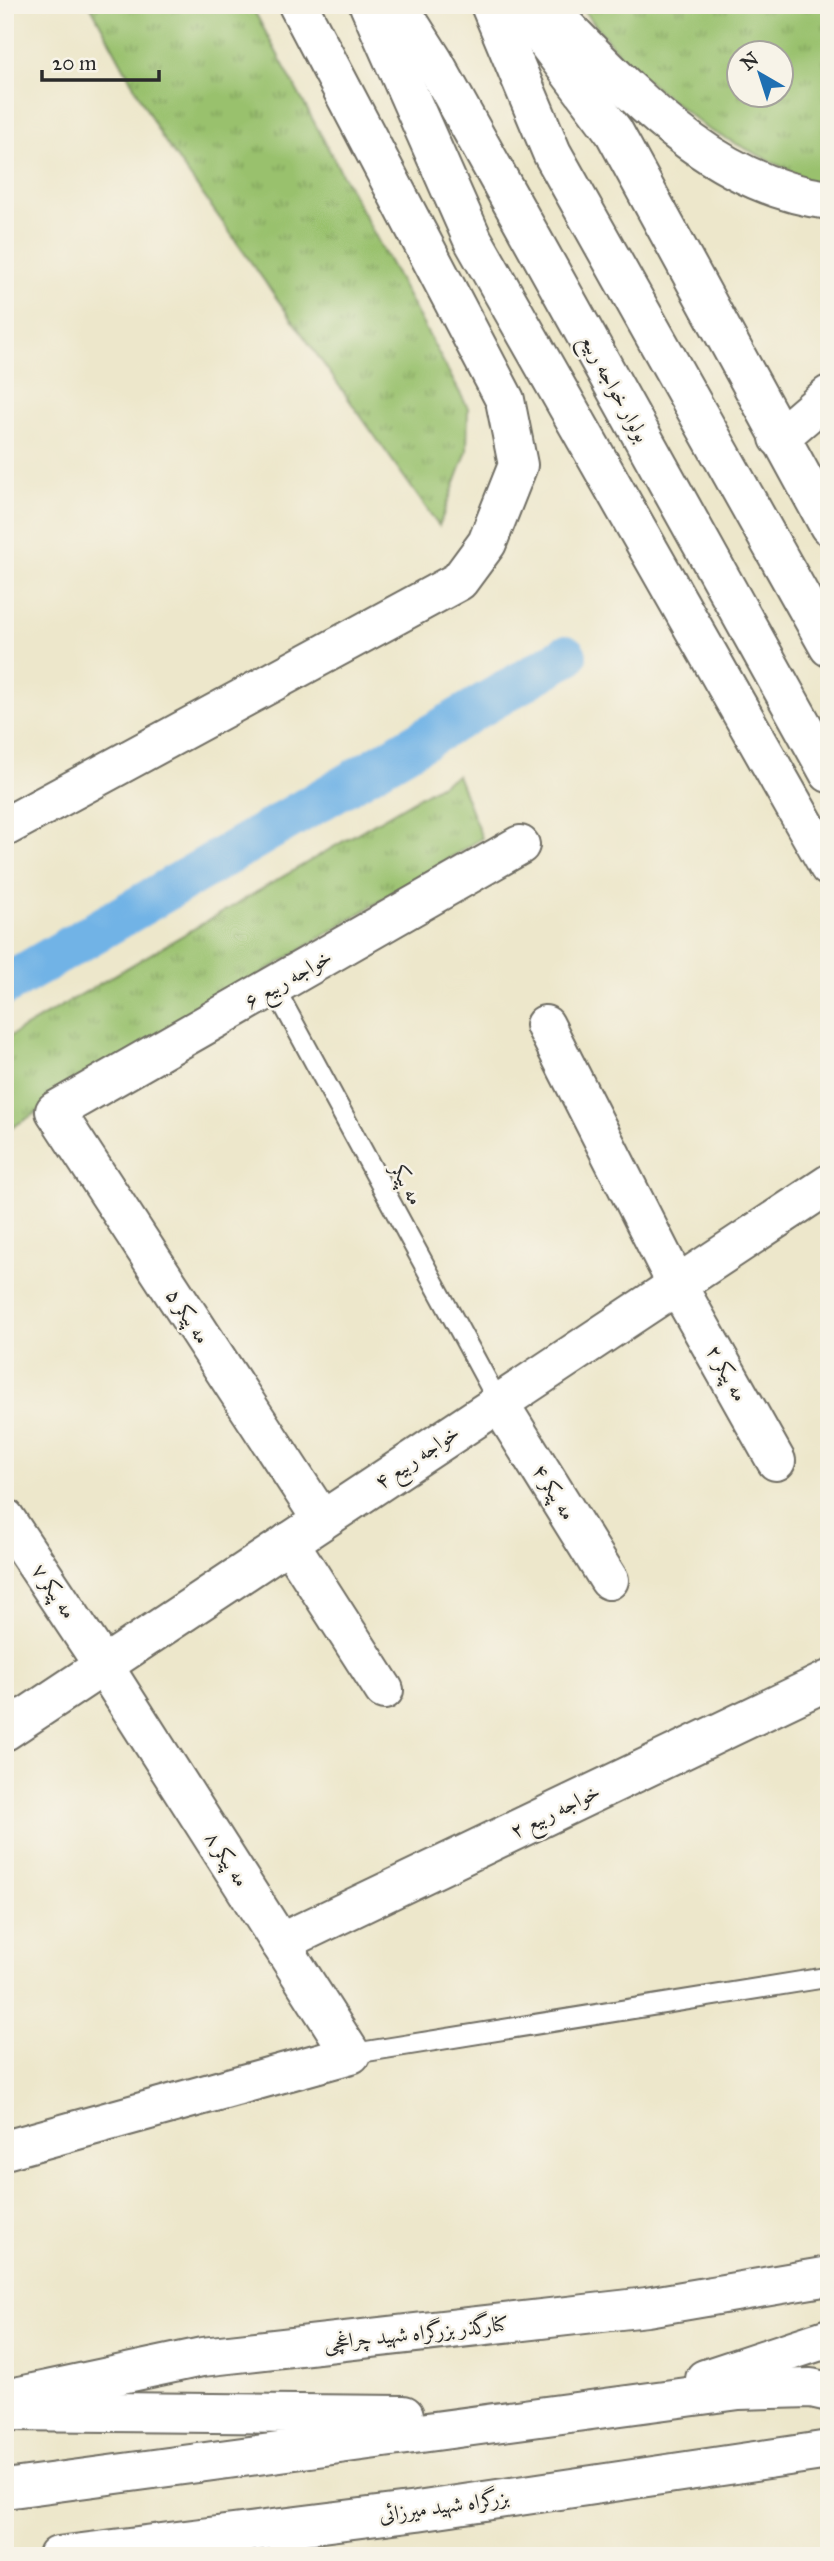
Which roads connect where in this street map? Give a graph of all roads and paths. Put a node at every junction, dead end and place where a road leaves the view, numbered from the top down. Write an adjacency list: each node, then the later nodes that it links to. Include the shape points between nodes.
1 (298, 5): 13 (main road, via 505,400 518,465 487,543 459,581)
2 (369, 5): 15 (main road, via 473,240)
3 (398, 5): 12 (main road, بولوار خواجه ربیع)
4 (489, 5): 11 (main road, via 552,153)
5 (519, 5): 9 (main road, via 614,132)
6 (544, 5): 7 (main road, via 669,127 703,152 779,188)
7 (829, 200)
8 (829, 395): 9 (main road)
9 (779, 438): 10 (main road)
10 (829, 526)
11 (829, 647)
12 (829, 773)
13 (5, 827)
14 (520, 845): 16 (main road, خواجه ربیع ۶)
15 (829, 867)
16 (274, 987): 18 (main road, خواجه ربیع ۶); 21 (lane, مه پیکر)
17 (545, 1025): 20 (main road, مه پیکر ۲)
18 (55, 1111): 24 (main road, مه پیکر ۵)
19 (829, 1184): 20 (main road, خواجه ربیع ۴)
20 (677, 1285): 21 (main road, خواجه ربیع ۴); 22 (main road, مه پیکر ۲)
21 (499, 1403): 24 (main road, خواجه ربیع ۴); 26 (main road, مه پیکر ۴)
22 (776, 1461)
23 (5, 1518): 27 (main road, مه پیکر ۷)
24 (322, 1520): 25 (main road, خواجه ربیع ۴)
25 (289, 1542): 27 (main road, خواجه ربیع ۴); 29 (main road)
26 (609, 1580)
27 (103, 1665): 30 (main road, خواجه ربیع ۴); 31 (main road, مه پیکر ۸)
28 (829, 1680): 31 (main road, خواجه ربیع ۲)
29 (384, 1690)
30 (5, 1731)
31 (280, 1943): 33 (main road, مه پیکر ۸)
32 (829, 1977): 33 (lane)
33 (351, 2054): 34 (main road)
34 (5, 2150)
35 (829, 2276): 38 (main road, کنارگذر بزرگراه شهید چراغچی, via 648,2307 202,2357)
36 (829, 2338): 39 (main road)
37 (829, 2392): 39 (main road, via 811,2388 739,2390)
38 (5, 2399)
39 (634, 2403): 41 (main road)
40 (5, 2411): 41 (main road)
41 (539, 2417): 43 (main road)
42 (829, 2450): 44 (main road, بزرگراه شهید میرزائی, via 417,2511)
43 (5, 2489)
44 (58, 2556)

